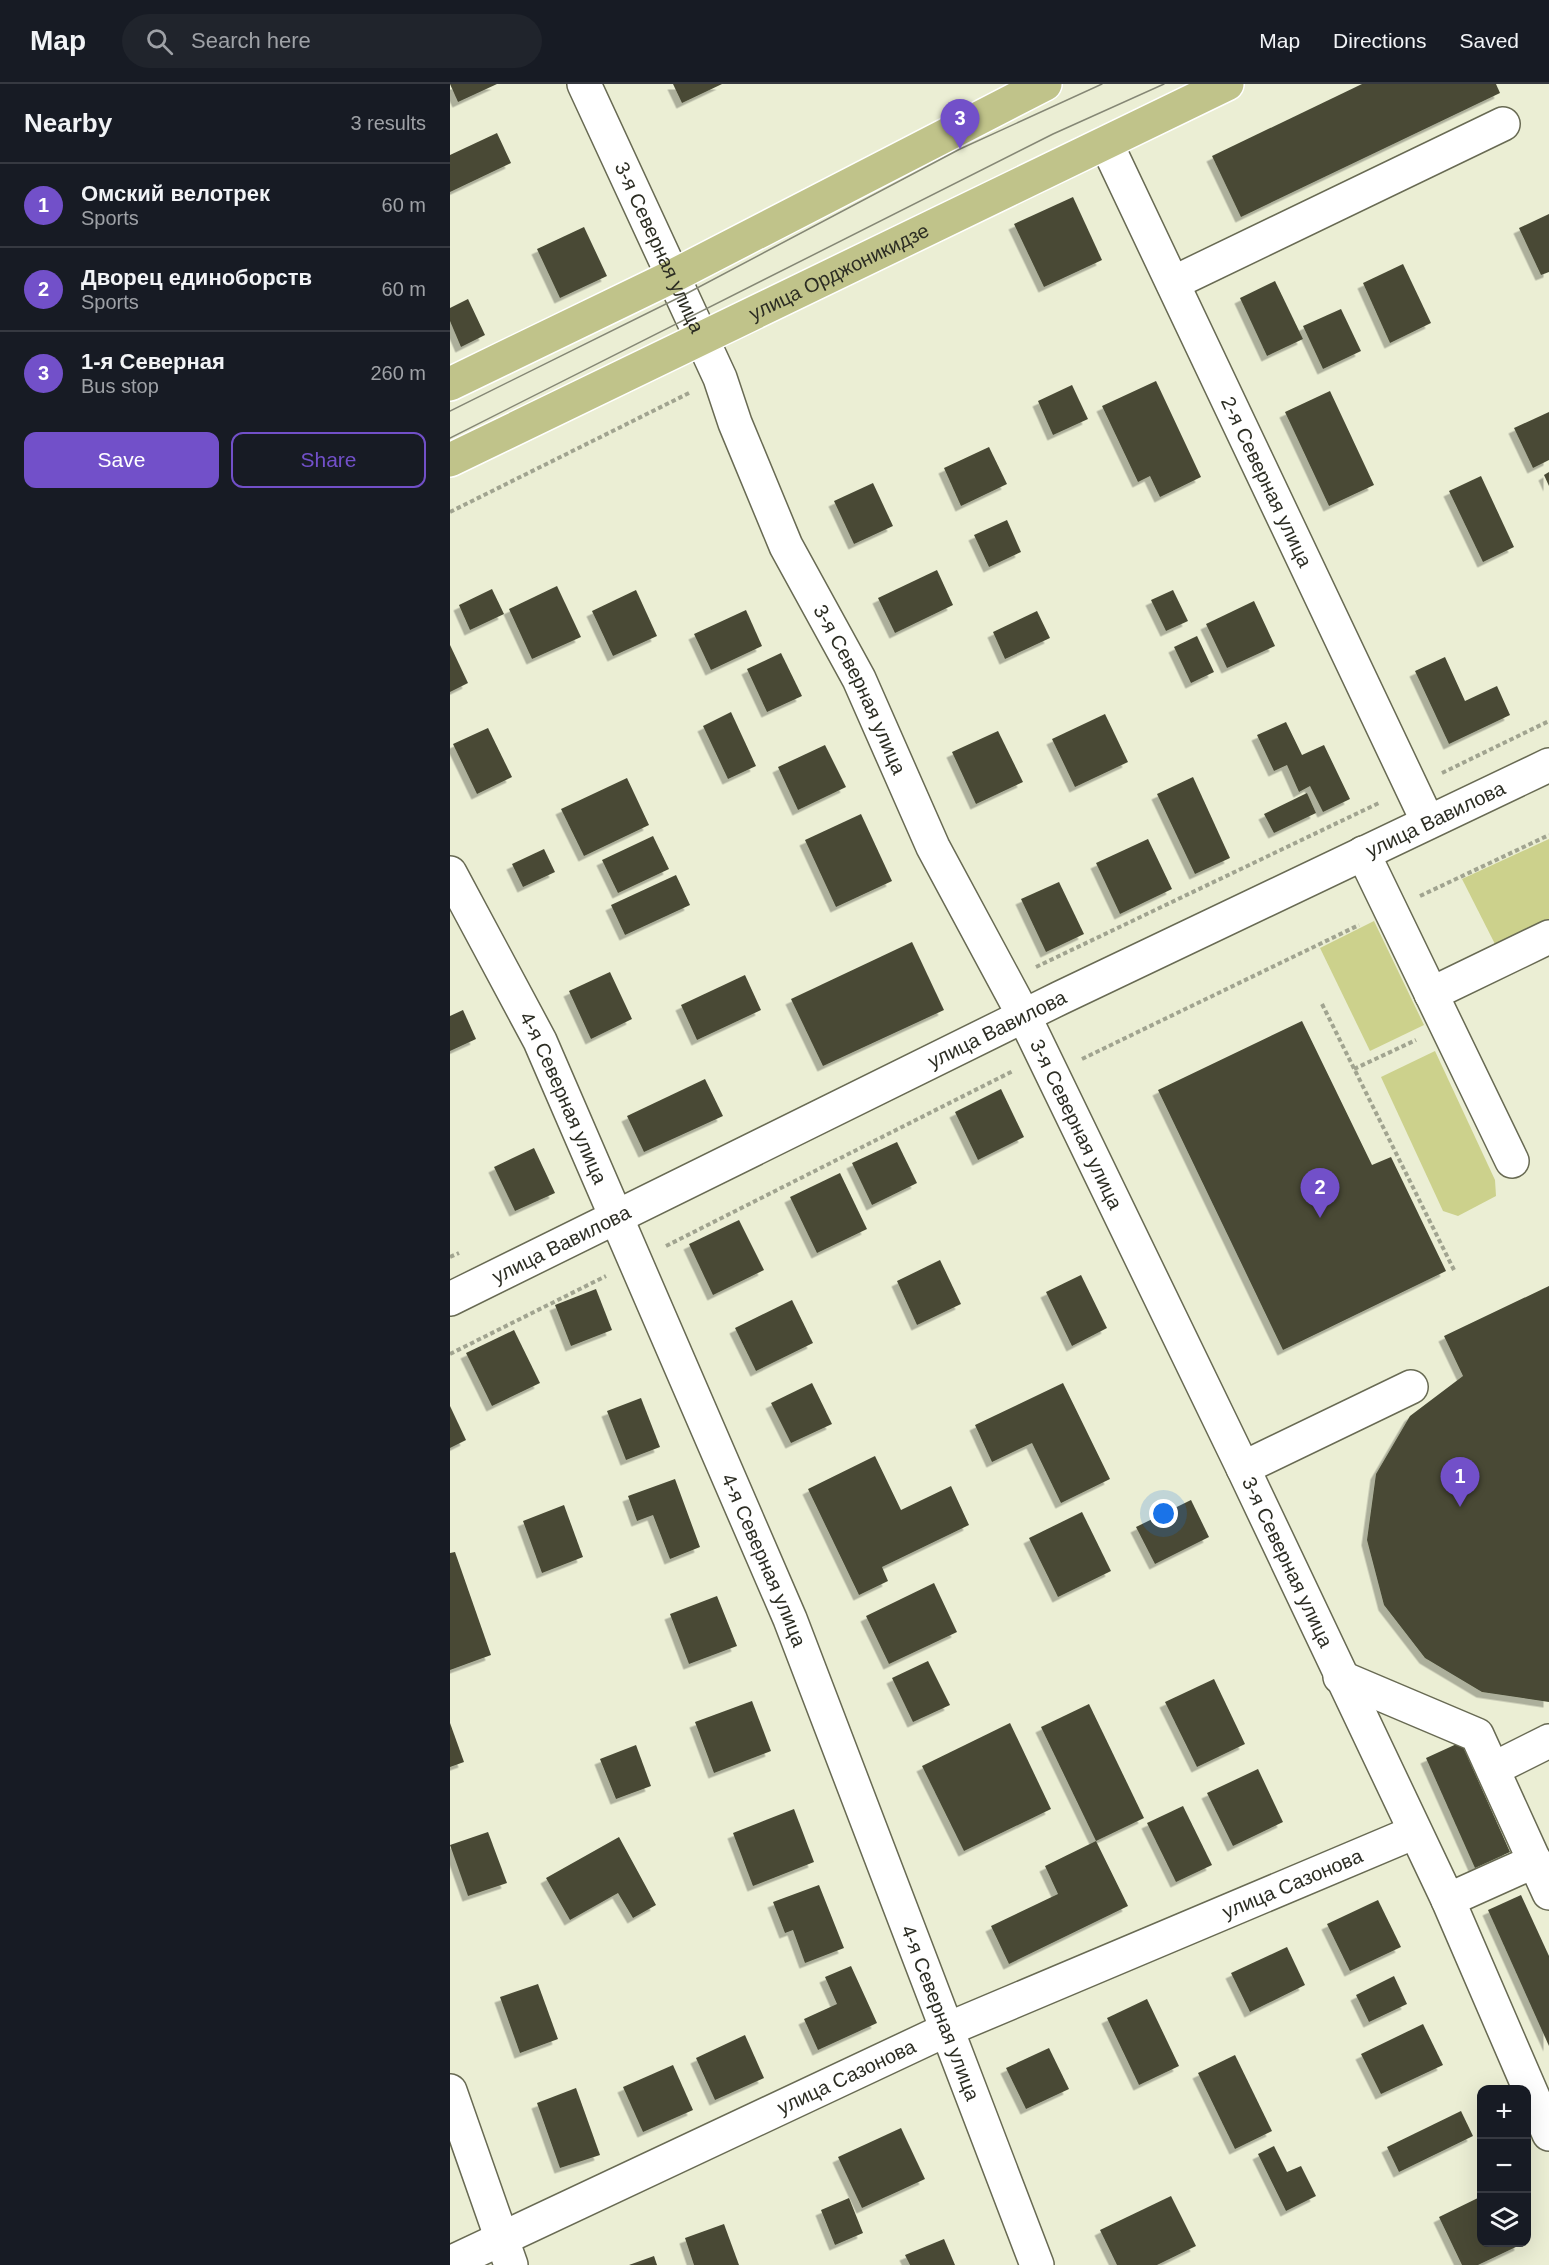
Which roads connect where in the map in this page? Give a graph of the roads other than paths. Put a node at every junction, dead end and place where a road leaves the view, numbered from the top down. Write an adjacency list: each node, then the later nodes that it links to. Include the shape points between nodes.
1 (584, 84): 6 (street, 3-я Северная улица)
2 (1045, 84): 6 (main road)
3 (1227, 84): 5 (main road, улица Орджоникидзе)
4 (1503, 124): 7 (street)
5 (1106, 142): 7 (street, 2-я Северная улица); 8 (main road, улица Орджоникидзе)
6 (673, 276): 8 (street, 3-я Северная улица); 9 (main road)
7 (1173, 283): 12 (street, 2-я Северная улица)
8 (701, 339): 10 (main road, улица Орджоникидзе); 17 (street, 3-я Северная улица, via 786,546 859,679 933,847)
9 (450, 384)
10 (450, 460)
11 (1549, 765): 12 (street, улица Вавилова)
12 (1428, 822): 13 (street, улица Вавилова)
13 (1363, 853): 16 (street); 17 (street, улица Вавилова)
14 (450, 873): 19 (street, 4-я Северная улица, via 540,1041)
15 (1549, 937): 16 (street)
16 (1431, 994): 18 (street)
17 (1024, 1016): 19 (street, улица Вавилова); 22 (street, 3-я Северная улица)
18 (1512, 1161)
19 (616, 1216): 20 (street, улица Вавилова); 30 (street, 4-я Северная улица, via 790,1619)
20 (450, 1299)
21 (1411, 1387): 22 (street)
22 (1243, 1468): 23 (street, 3-я Северная улица)
23 (1340, 1677): 25 (street, via 1478,1735); 26 (street, 3-я Северная улица)
24 (1549, 1741): 25 (street)
25 (1493, 1768): 27 (street)
26 (1414, 1832): 29 (street, 3-я Северная улица); 30 (street, улица Сазонова)
27 (1535, 1861): 28 (street); 29 (street)
28 (1549, 1893)
29 (1448, 1900): 32 (street, 3-я Северная улица)
30 (948, 2029): 33 (street, улица Сазонова); 35 (street, 4-я Северная улица)
31 (450, 2091): 33 (street)
32 (1549, 2134)
33 (507, 2251): 34 (street, улица Сазонова)
34 (450, 2263)
35 (1037, 2265)

